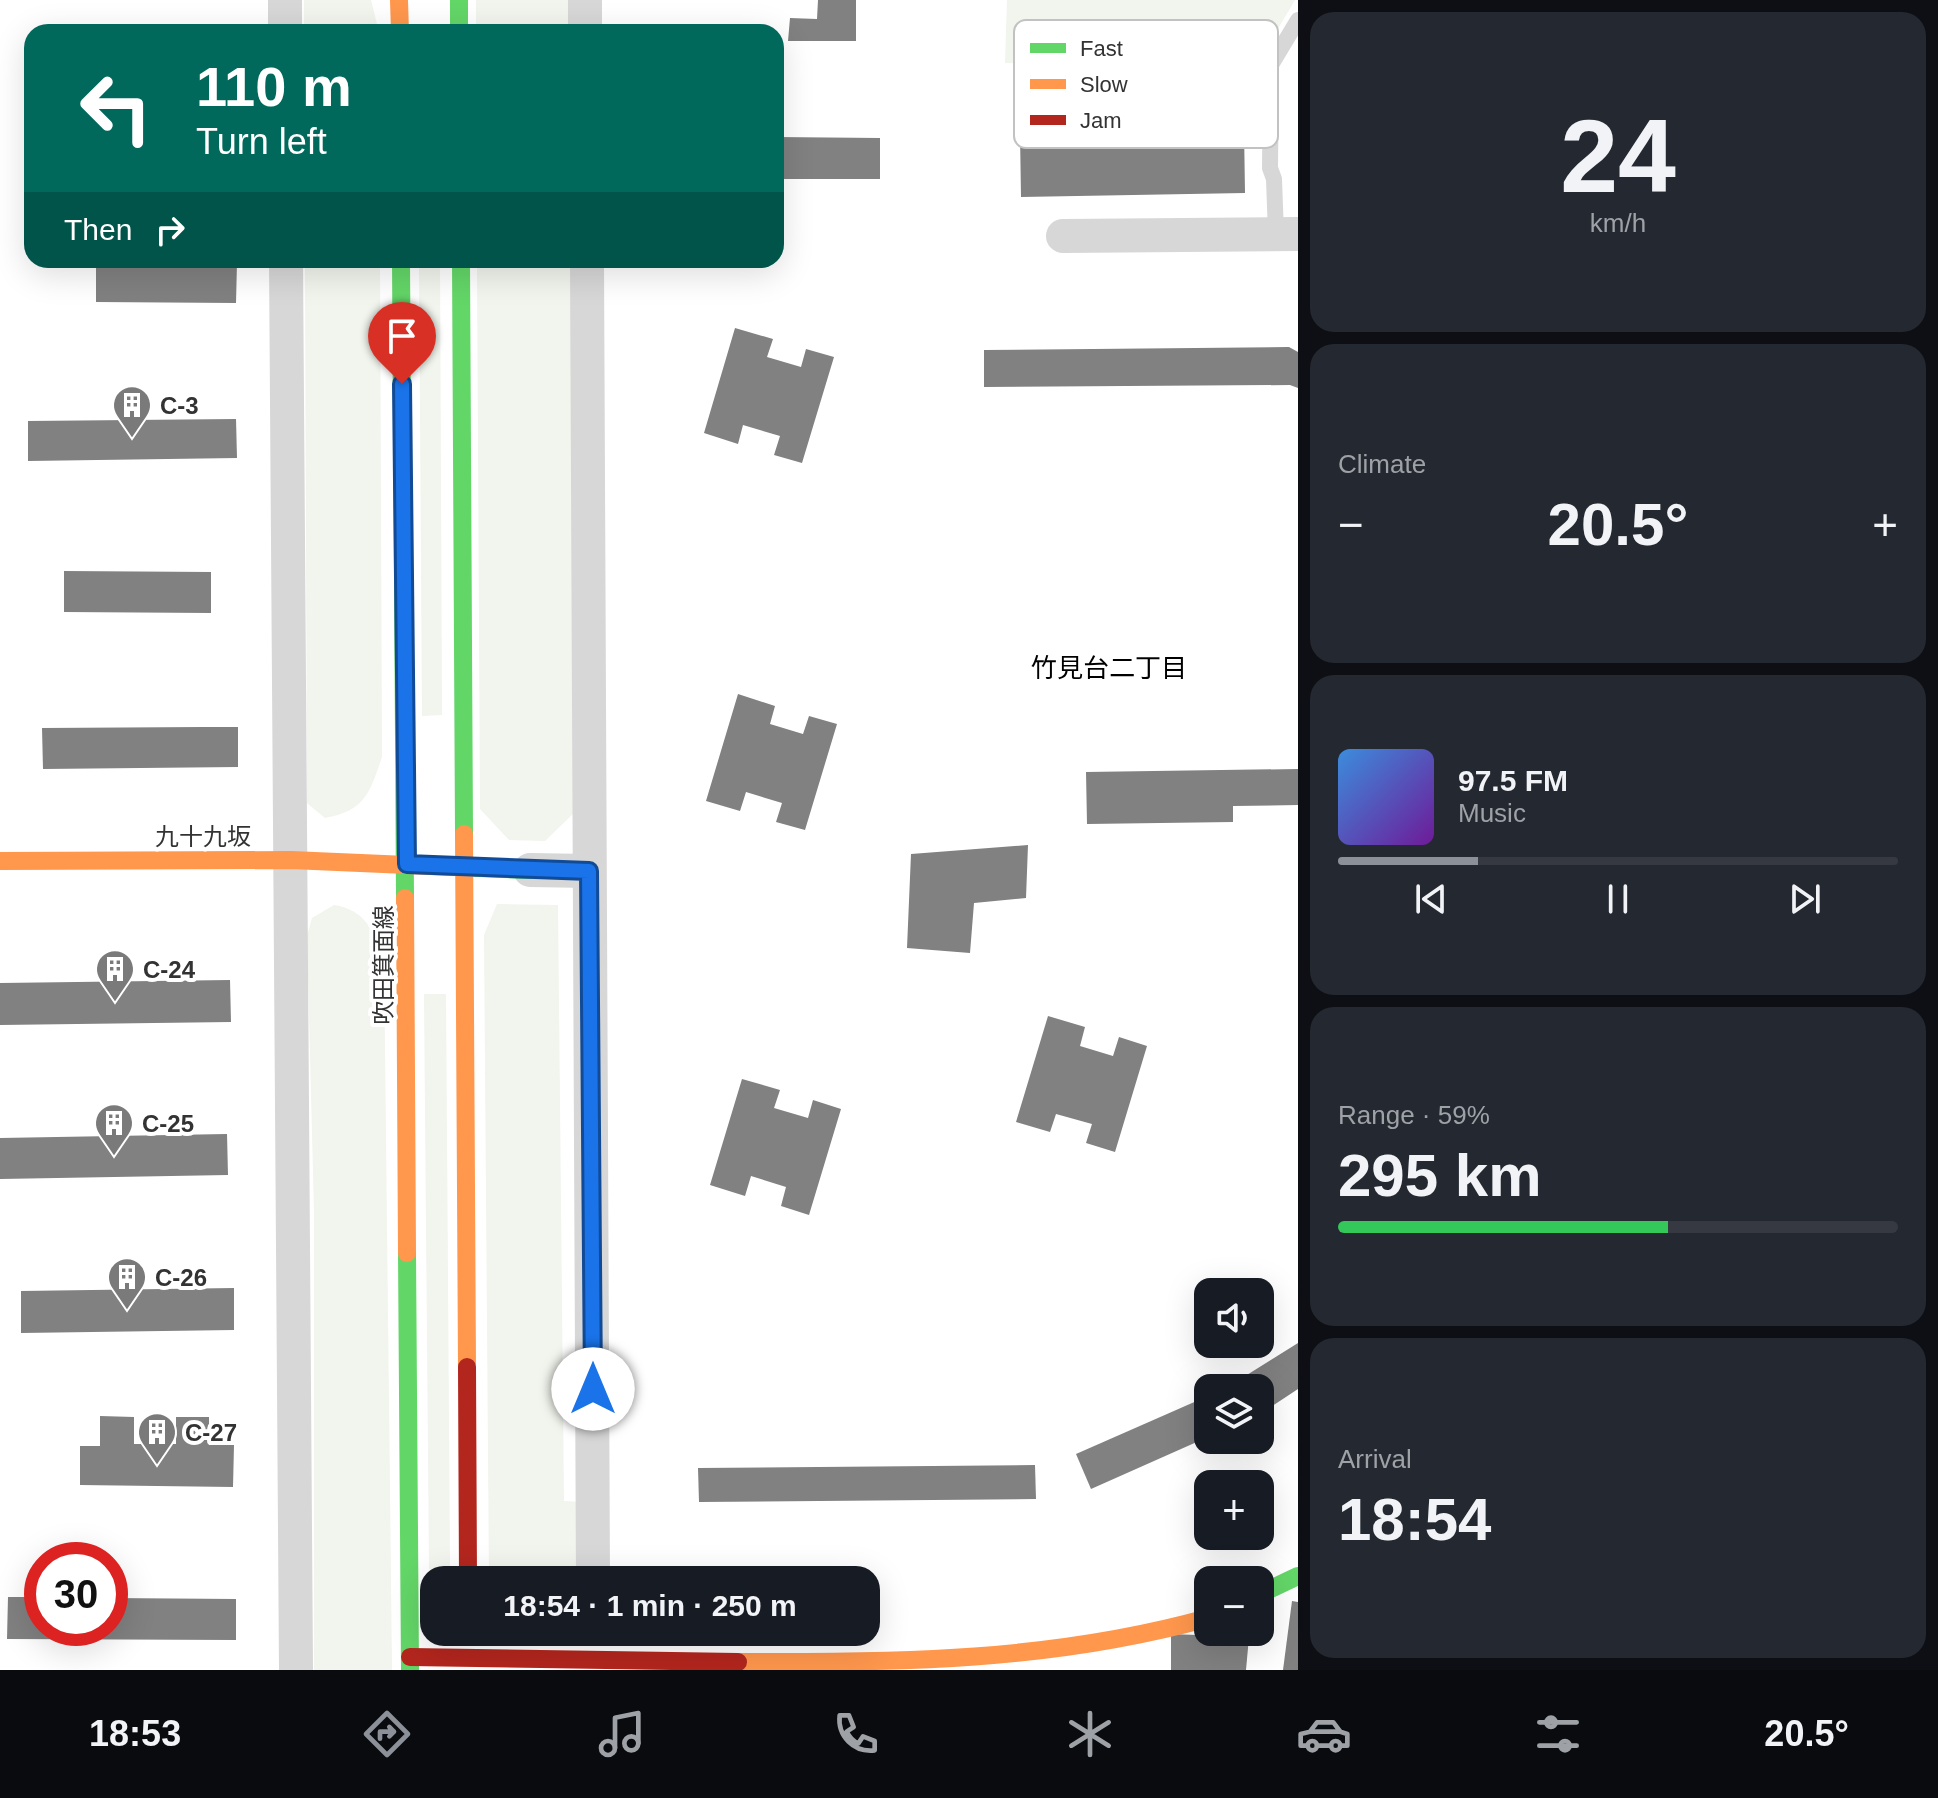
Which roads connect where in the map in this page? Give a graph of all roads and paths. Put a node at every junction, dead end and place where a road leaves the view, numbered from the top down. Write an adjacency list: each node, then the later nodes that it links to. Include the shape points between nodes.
1 (285, 0): 6 (street)
2 (399, 0): 7 (main road)
3 (459, 0): 8 (main road)
4 (585, 0): 9 (street)
5 (1298, 20): 10 (lane)
6 (285, 24)
7 (400, 24)
8 (459, 24)
9 (585, 24)
10 (1278, 53)
11 (1270, 148): 12 (lane, via 1270,168)
12 (1287, 234): 13 (street)
13 (1063, 236)
14 (286, 268): 18 (street)
15 (401, 268): 20 (main road, 吹田箕面線)
16 (461, 268): 21 (main road)
17 (587, 268): 23 (street)
18 (291, 860): 19 (main road, 九十九坂); 20 (main road, 九十九坂); 31 (street)
19 (0, 861)
20 (407, 864): 21 (main road, 九十九坂); 30 (main road, 吹田箕面線)
21 (464, 867): 22 (main road, 九十九坂); 24 (main road)
22 (530, 870): 23 (street)
23 (589, 871): 25 (street)
24 (468, 1566)
25 (593, 1566)
26 (1298, 1576): 27 (main road)
27 (1274, 1587)
28 (1194, 1622): 29 (main road, via 1124,1642 1020,1658)
29 (467, 1658): 30 (main road)
30 (410, 1663)
31 (296, 1670)

